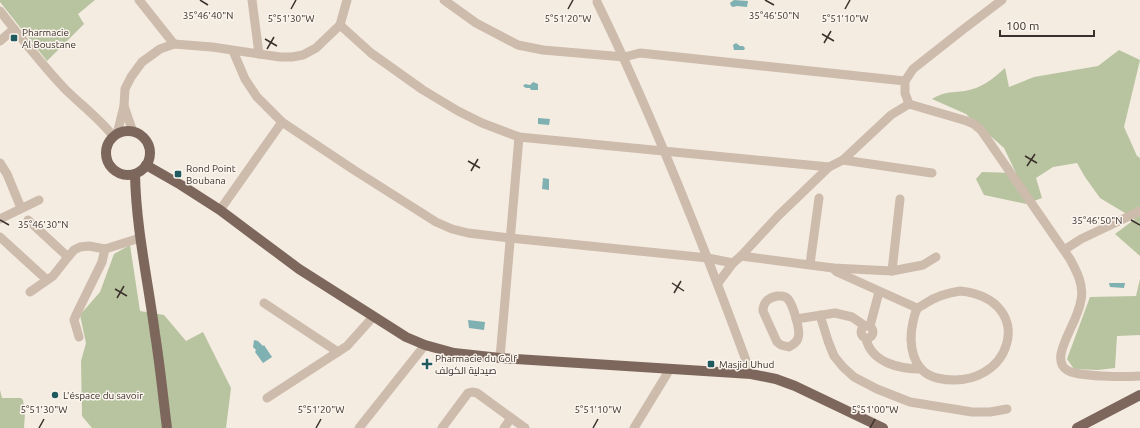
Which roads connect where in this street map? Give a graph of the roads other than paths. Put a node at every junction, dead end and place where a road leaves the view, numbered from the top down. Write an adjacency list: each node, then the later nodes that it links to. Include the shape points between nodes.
1 (140, 0): 11 (street)
2 (252, 0): 13 (street)
3 (347, 0): 8 (street)
4 (444, 0): 14 (street, via 476,23 518,45 543,50)
5 (1002, 0): 15 (street, via 913,69)
6 (598, 2): 14 (street)
7 (0, 11): 9 (street)
8 (340, 25): 13 (street, via 316,48 304,55 292,57); 21 (street, via 371,53 423,90 482,123)
9 (14, 29): 10 (street); 20 (street, via 43,65)
10 (0, 41)
11 (174, 44): 12 (street); 17 (street, via 160,49 142,62 125,89)
12 (233, 51): 13 (street); 18 (street, via 245,79 257,97)
13 (259, 54)
14 (624, 57): 15 (street, via 640,53); 22 (street)
15 (905, 81): 16 (street, via 905,93)
16 (909, 104): 23 (street, via 891,115); 41 (street, via 968,121 981,130)
17 (124, 106): 19 (street); 20 (street)
18 (282, 122): 33 (street); 39 (street, via 436,222 468,233)
19 (133, 132): 20 (main road, via 125,131); 24 (main road, via 139,134 148,145 150,151)
20 (115, 135): 28 (main road, via 108,142 106,149 108,164 113,169)
21 (519, 137): 22 (street); 39 (street)
22 (664, 150): 26 (street); 45 (street)
23 (843, 160): 26 (street); 27 (street)
24 (147, 162): 28 (main road, via 140,171); 33 (main road)
25 (0, 163): 32 (street)
26 (829, 167): 42 (street)
27 (932, 173)
28 (129, 174): 38 (main road)
29 (819, 198): 47 (street)
30 (900, 199): 49 (street)
31 (39, 200): 32 (street)
32 (22, 208): 35 (street)
33 (220, 210): 57 (main road, via 299,269)
34 (1140, 211): 41 (street, via 1081,239)
35 (0, 219)
36 (28, 220): 43 (street)
37 (0, 237): 50 (street)
38 (140, 238): 40 (street); 73 (main road)
39 (510, 238): 45 (street); 63 (street)
40 (105, 248): 43 (street, via 80,247); 60 (street, via 102,262 74,320)
41 (1064, 250): 67 (street, via 1076,269 1082,288 1077,314 1062,353 1063,366 1071,372 1116,377)
42 (741, 256): 46 (street); 47 (street)
43 (68, 257): 50 (street)
44 (936, 257): 49 (street, via 923,265)
45 (708, 258): 46 (street); 51 (street)
46 (733, 263): 51 (street)
47 (810, 264): 48 (street)
48 (833, 268): 49 (street); 53 (street)
49 (892, 271)
50 (47, 280): 52 (street)
51 (718, 283): 66 (street)
52 (30, 292)
53 (879, 292): 55 (street); 59 (street)
54 (264, 303): 62 (street)
55 (918, 308): 65 (street, via 913,320 911,344 914,357); 65 (street, via 948,292 977,294 994,303 1008,327 1007,347 1003,354 998,362 981,374 957,379 936,378)
56 (820, 314): 58 (street); 59 (street, via 846,315); 70 (street, via 838,362 854,377 877,389 910,402 972,412)
57 (373, 317): 61 (main road); 62 (street, via 350,343)
58 (796, 319): 58 (street, via 790,300 783,296 771,297 764,304 763,311 780,345 789,346 796,343 799,330)
59 (867, 326): 65 (street, via 861,329 860,333 866,339 868,347 881,359 901,368)
60 (79, 337)
61 (425, 345): 63 (main road, via 454,353); 74 (street)
62 (338, 352): 69 (street)
63 (500, 358): 64 (main road)
64 (670, 369): 66 (main road); 72 (street)
65 (921, 369)
66 (751, 374): 78 (main road, via 776,378)
67 (1140, 376)
68 (1140, 395): 79 (main road)
69 (267, 398)
70 (1007, 409)
71 (511, 418): 75 (street, via 476,393 470,392); 76 (street); 77 (street)
72 (638, 427)
73 (167, 428)
74 (359, 428)
75 (442, 428)
76 (504, 428)
77 (525, 428)
78 (883, 428)
79 (1077, 428)

